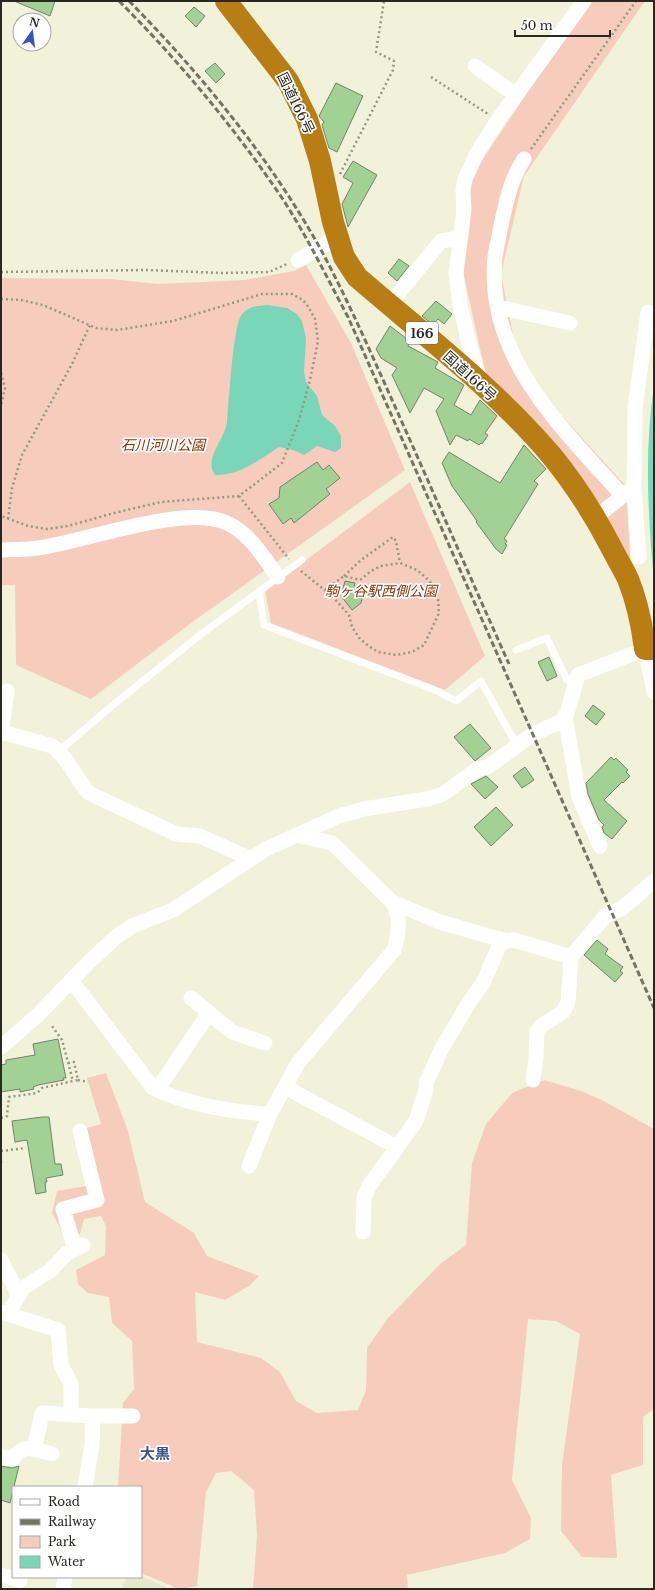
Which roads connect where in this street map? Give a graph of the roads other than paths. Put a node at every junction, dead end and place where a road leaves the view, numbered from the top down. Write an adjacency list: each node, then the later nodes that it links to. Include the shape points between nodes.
1 (226, 1): 6 (highway, 国道166号 / 166, via 288,81 307,119 320,161)
2 (584, 1): 4 (street)
3 (475, 66): 4 (street)
4 (516, 95): 7 (street, via 477,153 465,180 464,210)
5 (524, 159): 10 (street, via 514,175 508,193 495,256)
6 (337, 236): 8 (street); 9 (highway, 国道166号 / 166, via 344,257 357,277)
7 (459, 238): 9 (street, via 441,241); 13 (street, via 456,273 460,305)
8 (298, 260)
9 (389, 305): 13 (highway, 国道166号 / 166)
10 (498, 307): 12 (street, via 557,313); 14 (street, via 513,355 524,377 554,420)
11 (648, 312): 14 (street, via 635,408)
12 (570, 323)
13 (482, 385): 15 (highway, 国道166号 / 166, via 518,419 551,456)
14 (628, 492): 15 (street); 17 (street)
15 (595, 518): 21 (highway, 国道166号 / 166, via 628,579)
16 (1, 550): 19 (street, via 37,548 160,520 204,517 228,523 250,539)
17 (639, 557)
18 (302, 560): 19 (lane)
19 (278, 577): 20 (lane)
20 (259, 592): 28 (lane, via 264,625 435,690 456,701 481,681); 29 (lane, via 200,635)
21 (650, 649): 23 (street, via 578,675); 25 (street)
22 (516, 650): 23 (lane, via 547,638 567,680)
23 (576, 681): 26 (street)
24 (7, 691): 27 (street)
25 (654, 692)
26 (565, 716): 28 (street, via 562,721); 31 (street, via 579,797)
27 (1, 733): 29 (street, via 52,746)
28 (516, 744): 30 (street, via 489,766 476,770 443,794 339,816)
29 (60, 751): 32 (street, via 89,793 176,834 200,836)
30 (296, 836): 32 (street, via 266,849); 34 (street, via 332,843)
31 (600, 846)
32 (251, 859): 37 (street, via 174,910 126,930)
33 (654, 881): 36 (street, via 621,909 606,915)
34 (392, 902): 35 (street, via 440,922); 43 (street, via 398,910 397,941 394,950 298,1063)
35 (506, 942): 36 (street, via 514,940); 47 (street, via 499,946 483,983 442,1048 426,1083 416,1121)
36 (571, 956): 42 (street, via 568,1002 563,1012 537,1031)
37 (71, 980): 41 (street, via 37,1016); 44 (street)
38 (191, 998): 39 (street)
39 (209, 1014): 40 (street, via 232,1032); 44 (street)
40 (265, 1043)
41 (1, 1047)
42 (533, 1080)
43 (285, 1087): 45 (street); 47 (street)
44 (157, 1090): 45 (street, via 167,1095 237,1112)
45 (270, 1114): 48 (street)
46 (80, 1130): 51 (street, via 97,1200 63,1209 80,1247 67,1253 50,1271)
47 (397, 1147): 49 (street, via 369,1186 364,1198)
48 (249, 1166)
49 (363, 1232)
50 (1, 1260): 51 (street)
51 (18, 1294): 52 (street)
52 (4, 1313): 53 (street, via 58,1330 61,1365 71,1384)
53 (71, 1415): 54 (street); 56 (street, via 42,1413)
54 (94, 1416): 55 (street); 59 (street)
55 (133, 1416)
56 (34, 1450): 57 (street); 58 (street, via 18,1450 13,1459)
57 (52, 1454)
58 (1, 1457)
59 (85, 1486)
60 (1, 1575): 61 (street)
61 (12, 1578)
62 (12, 1578): 64 (street)
63 (65, 1578): 65 (street)
64 (20, 1580)
65 (63, 1589)

